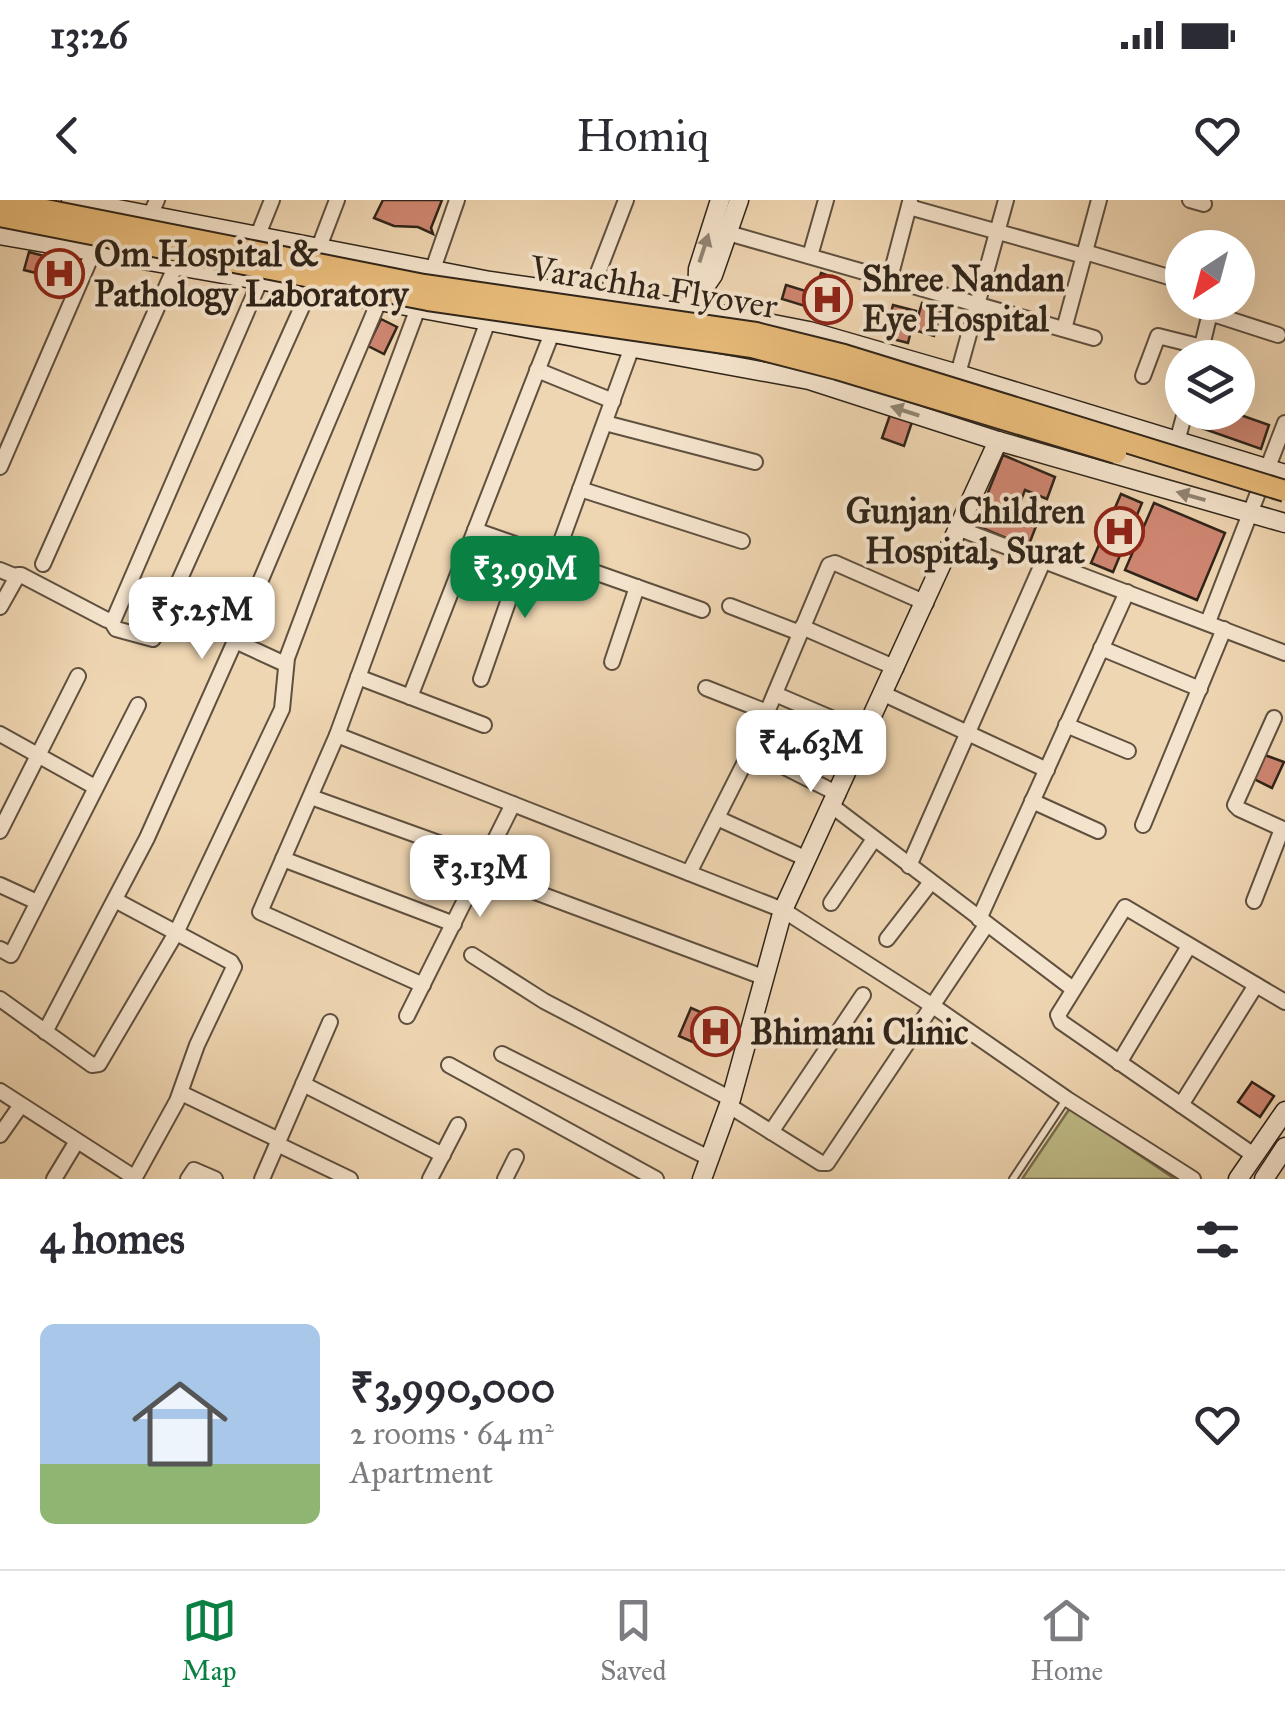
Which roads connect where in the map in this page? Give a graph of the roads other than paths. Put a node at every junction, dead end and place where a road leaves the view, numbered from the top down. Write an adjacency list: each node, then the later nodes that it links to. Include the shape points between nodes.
1 (71, 200): 13 (street)
2 (272, 200): 18 (street)
3 (337, 200): 19 (street)
4 (457, 200): 24 (street)
5 (626, 200): 29 (street)
6 (720, 200): 31 (street, one-way to 6, via 698,269)
7 (738, 200): 15 (street)
8 (826, 200): 22 (street)
9 (1006, 200): 16 (street)
10 (1099, 200): 21 (street)
11 (0, 202): 56 (main road, Varachha Flyover, bridge, via 424,284 756,334)
12 (910, 204): 16 (street); 26 (street)
13 (153, 208): 18 (street)
14 (0, 216): 57 (main road, Varachha Flyover, bridge, via 428,300 752,348)
15 (728, 233): 22 (street); 31 (street)
16 (996, 233): 21 (street); 32 (street)
17 (0, 235): 20 (street)
18 (258, 235): 19 (street)
19 (318, 246): 24 (street); 28 (street)
20 (94, 250): 23 (street); 53 (street)
21 (1084, 254): 25 (street); 35 (street)
22 (810, 256): 26 (street)
23 (176, 265): 27 (street); 66 (street)
24 (432, 270): 29 (street)
25 (1165, 276)
26 (890, 278): 32 (street)
27 (260, 280): 28 (street); 75 (street)
28 (310, 290): 30 (street); 75 (street, via 152,639 116,629)
29 (589, 296): 31 (street)
30 (379, 301): 33 (street); 79 (street)
31 (696, 304): 42 (street); 44 (street)
32 (976, 305): 35 (street); 44 (street)
33 (418, 308): 34 (street); 83 (street)
34 (488, 321): 36 (street); 86 (street)
35 (1064, 329): 38 (street)
36 (552, 333): 41 (street); 43 (street)
37 (1278, 335): 40 (street, via 1214,314)
38 (1094, 338)
39 (1168, 340): 45 (street, via 1158,336)
40 (1203, 340)
41 (632, 348): 42 (street); 46 (street)
42 (681, 356): 50 (street, one-way to 42, via 809,380)
43 (537, 370): 46 (street); 60 (street)
44 (958, 374): 51 (street)
45 (1142, 376)
46 (613, 400): 47 (street)
47 (604, 423): 52 (street); 55 (street)
48 (1285, 423): 54 (street)
49 (1180, 430): 51 (street)
50 (998, 441): 58 (street, one-way to 50); 61 (street)
51 (1177, 442): 54 (street)
52 (754, 462)
53 (0, 467)
54 (1276, 471): 58 (street)
55 (580, 489): 62 (street); 64 (street)
56 (1285, 491)
57 (1285, 504)
58 (1249, 513): 59 (street); 76 (street)
59 (1285, 523)
60 (475, 530): 63 (street); 92 (street)
61 (960, 530): 65 (street); 71 (street)
62 (742, 541)
63 (526, 548): 64 (street); 87 (street)
64 (555, 558): 69 (street)
65 (1042, 562): 70 (street); 100 (street)
66 (43, 564)
67 (0, 570): 68 (street)
68 (16, 577): 73 (street); 75 (street)
69 (637, 587): 74 (street); 82 (street)
70 (1127, 592): 76 (street); 80 (street)
71 (926, 604): 78 (street, via 832,564); 84 (street)
72 (730, 606): 78 (street)
73 (0, 607)
74 (702, 610)
75 (111, 621)
76 (1208, 622): 77 (street)
77 (1224, 629): 81 (street); 89 (street)
78 (801, 630): 84 (street); 90 (street)
79 (235, 641): 83 (street); 125 (street)
80 (1102, 648): 89 (street); 96 (street)
81 (1285, 653)
82 (612, 662)
83 (286, 664): 132 (street, via 282,709)
84 (896, 668): 91 (street)
85 (78, 676): 104 (street)
86 (358, 678): 92 (street); 101 (street)
87 (481, 680)
88 (706, 688): 94 (street)
89 (1200, 689): 112 (street)
90 (774, 694): 94 (street); 98 (street)
91 (884, 694): 98 (street); 100 (street)
92 (410, 697): 97 (street)
93 (138, 704): 106 (street)
94 (767, 712): 102 (street)
95 (1274, 718): 113 (street, via 1235,802)
96 (1066, 725): 103 (street); 105 (street)
97 (484, 726)
98 (866, 733): 108 (street)
99 (0, 734): 104 (street)
100 (966, 734): 105 (street); 120 (street)
101 (337, 735): 107 (street); 110 (street)
102 (751, 750): 108 (street); 111 (street)
103 (1128, 751)
104 (38, 754): 106 (street); 114 (street)
105 (1046, 770): 109 (street)
106 (95, 787): 127 (street)
107 (312, 797): 118 (street); 119 (street)
108 (835, 800): 116 (street); 117 (street)
109 (1032, 802): 115 (street); 130 (street)
110 (513, 804): 119 (street); 121 (street)
111 (716, 818): 117 (street); 121 (street)
112 (1144, 825)
113 (1284, 829): 126 (street)
114 (0, 830)
115 (1098, 831)
116 (874, 838): 120 (street); 128 (street)
117 (807, 858): 129 (street)
118 (284, 859): 131 (street); 138 (street, via 260,914)
119 (486, 860): 131 (street)
120 (909, 866): 122 (street)
121 (689, 873): 129 (street)
122 (930, 882): 130 (street); 133 (street)
123 (0, 885): 127 (street)
124 (519, 886): 137 (street)
125 (115, 900): 132 (street); 147 (street)
126 (1254, 901)
127 (37, 902): 135 (street, via 11,955)
128 (832, 903)
129 (784, 910): 137 (street); 144 (street)
130 (983, 921): 140 (street); 144 (street)
131 (454, 924): 138 (street)
132 (176, 933): 147 (street, via 99,1064); 153 (street, via 234,966)
133 (887, 938)
134 (1189, 946): 139 (street); 140 (street, via 1123,907); 149 (street)
135 (0, 949)
136 (472, 955): 155 (street, via 544,1002)
137 (763, 977): 155 (street)
138 (423, 985): 145 (street)
139 (1256, 985): 143 (street); 157 (street)
140 (1073, 989): 149 (street, via 1058,1019)
141 (863, 995): 160 (street)
142 (0, 999): 147 (street)
143 (1285, 1002)
144 (933, 1006): 154 (street); 160 (street, via 827,1163)
145 (407, 1016)
146 (330, 1022): 151 (street)
147 (45, 1032)
148 (502, 1054): 168 (street)
149 (1119, 1064): 157 (street)
150 (449, 1065): 177 (street)
151 (304, 1084): 163 (street); 165 (street)
152 (0, 1091): 156 (street)
153 (181, 1093): 163 (street); 170 (street)
154 (1067, 1099): 179 (lane); 180 (street)
155 (729, 1102): 160 (street); 168 (street)
156 (21, 1104): 161 (street); 162 (street)
157 (1182, 1106): 167 (street)
158 (458, 1125): 165 (street)
159 (1281, 1125): 167 (street)
160 (771, 1132)
161 (0, 1134)
162 (77, 1141): 169 (street); 170 (street)
163 (278, 1142): 173 (street); 174 (street)
164 (1285, 1147): 182 (street)
165 (442, 1155): 175 (street)
166 (516, 1156): 176 (street)
167 (1255, 1156): 181 (street)
168 (709, 1158): 178 (street)
169 (54, 1179)
170 (134, 1179)
171 (188, 1179): 172 (street, via 196,1170)
172 (215, 1179)
173 (262, 1179)
174 (350, 1179)
175 (430, 1179)
176 (505, 1179)
177 (656, 1179)
178 (702, 1179)
179 (1013, 1179)
180 (1193, 1179)
181 (1238, 1179)
182 (1264, 1179)

